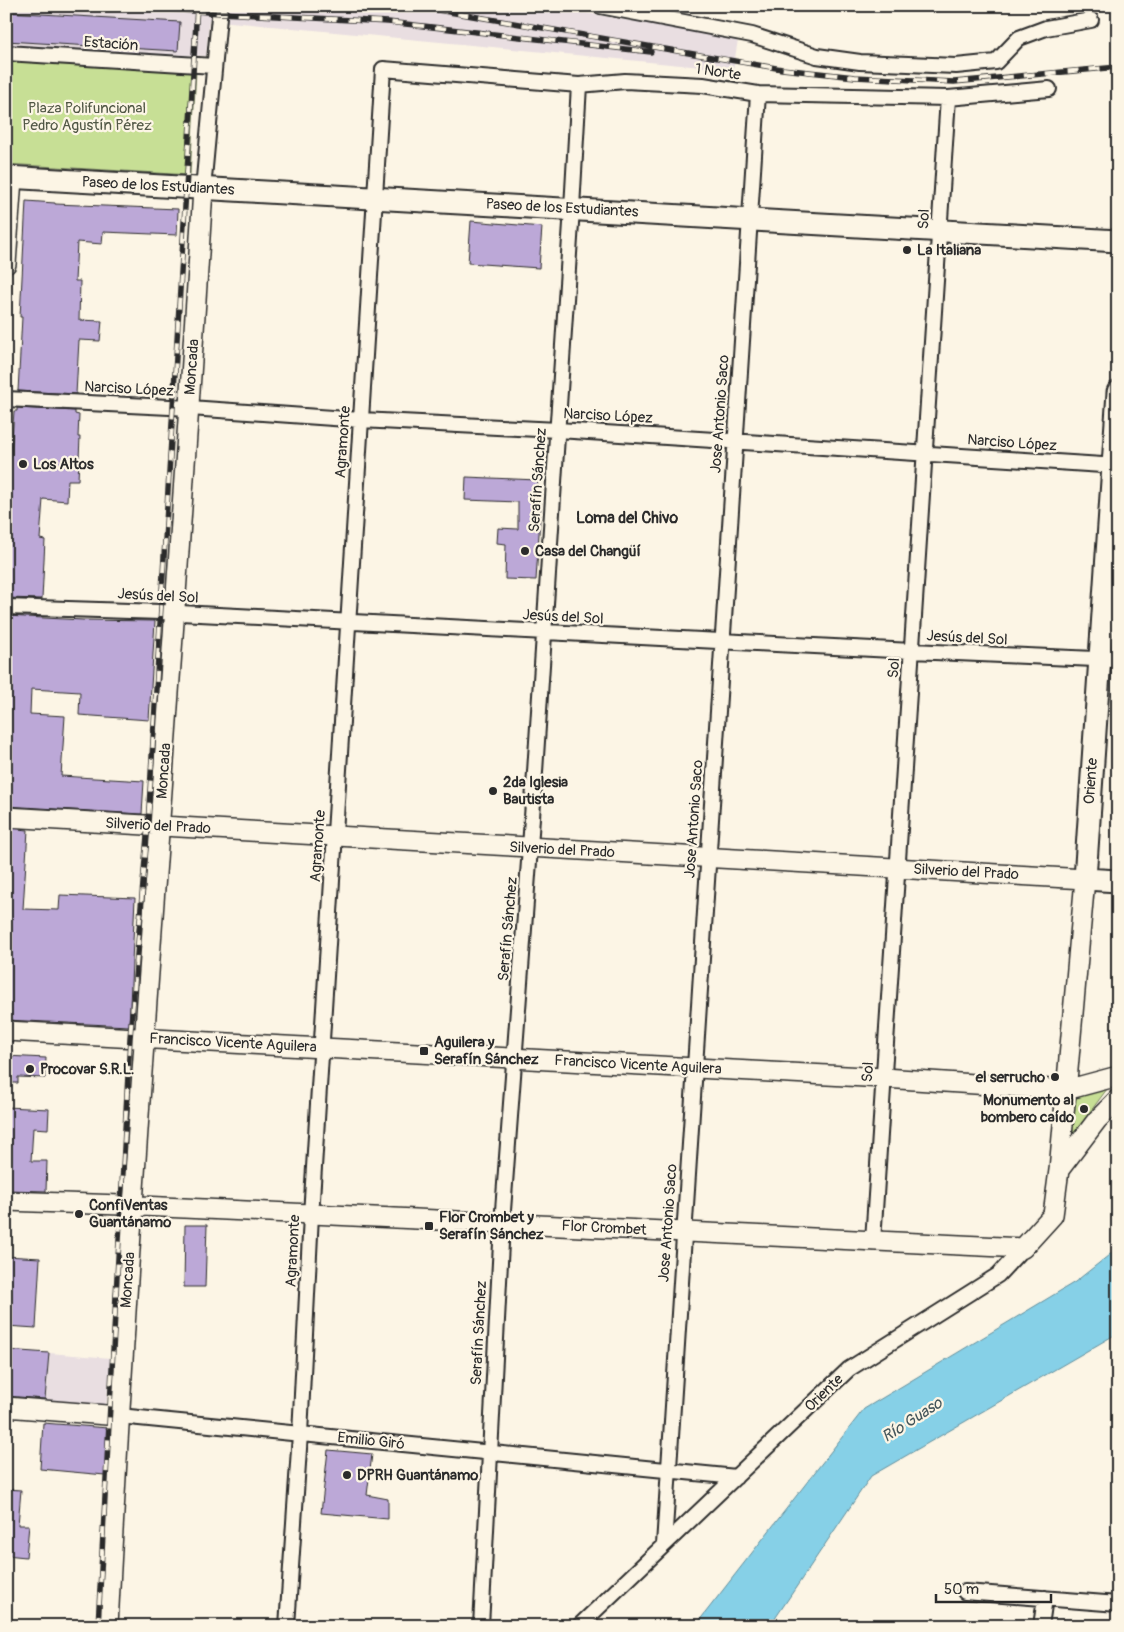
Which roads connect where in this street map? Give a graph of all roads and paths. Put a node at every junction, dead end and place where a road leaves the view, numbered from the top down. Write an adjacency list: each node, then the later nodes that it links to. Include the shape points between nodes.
1 (220, 6): 5 (street, Moncada)
2 (600, 6): 3 (street, via 752,34 817,56 860,62 956,66 996,62 1019,38 1046,28)
3 (1091, 20)
4 (6, 54): 5 (street, Estación)
5 (214, 66): 12 (street, Moncada)
6 (383, 69): 7 (street, 1 Norte); 13 (street, Agramonte)
7 (579, 85): 9 (street, 1 Norte, via 625,82 703,85); 14 (street, Serafín Sánchez)
8 (1049, 89): 10 (street, 1 Norte)
9 (758, 94): 10 (street, 1 Norte); 15 (street, Jose Antonio Saco)
10 (948, 98): 16 (street, Sol)
11 (9, 177): 12 (main road, Paseo de los Estudiantes); 18 (main road)
12 (203, 189): 13 (main road, Paseo de los Estudiantes); 21 (main road, Moncada)
13 (374, 199): 14 (main road, Paseo de los Estudiantes); 22 (street, Agramonte)
14 (572, 208): 15 (main road, Paseo de los Estudiantes); 23 (street, Serafín Sánchez)
15 (749, 219): 16 (main road, Paseo de los Estudiantes); 24 (street, Jose Antonio Saco)
16 (940, 231): 17 (main road, Paseo de los Estudiantes); 25 (street, Sol)
17 (1118, 241)
18 (6, 264)
19 (1118, 392): 26 (main road, Oriente)
20 (6, 399): 21 (street, Narciso López)
21 (190, 408): 22 (street, Narciso López); 28 (main road, Moncada)
22 (361, 420): 23 (street, Narciso López); 29 (street, Agramonte)
23 (558, 430): 24 (street, Narciso López); 30 (street, Serafín Sánchez)
24 (735, 440): 25 (street, Narciso López); 31 (street, Jose Antonio Saco)
25 (925, 453): 26 (street, Narciso López); 32 (street, Sol)
26 (1116, 466): 33 (main road, Oriente)
27 (6, 607): 28 (street, Jesús del Sol)
28 (176, 613): 29 (street, Jesús del Sol); 35 (main road, Moncada)
29 (348, 623): 30 (street, Jesús del Sol); 36 (street, Agramonte)
30 (544, 632): 31 (street, Jesús del Sol); 37 (street, Serafín Sánchez)
31 (722, 641): 32 (street, Jesús del Sol); 38 (street, Jose Antonio Saco)
32 (912, 651): 33 (street, Jesús del Sol); 39 (street, Sol)
33 (1109, 660): 40 (main road, Oriente)
34 (6, 818): 35 (main road, Silverio del Prado)
35 (160, 826): 36 (main road, Silverio del Prado); 43 (main road, Moncada)
36 (335, 836): 37 (main road, Silverio del Prado); 44 (street, Agramonte)
37 (530, 848): 38 (main road, Silverio del Prado); 45 (street, Serafín Sánchez)
38 (708, 857): 39 (main road, Silverio del Prado); 46 (street, Jose Antonio Saco)
39 (897, 868): 40 (main road, Silverio del Prado); 48 (street, Sol)
40 (1084, 879): 41 (main road, Silverio del Prado); 49 (main road, Oriente)
41 (1118, 881)
42 (6, 1031): 43 (main road, Francisco Vicente Aguilera)
43 (144, 1038): 44 (main road, Francisco Vicente Aguilera); 53 (main road, Moncada)
44 (321, 1048): 45 (main road, Francisco Vicente Aguilera); 54 (street, Agramonte)
45 (514, 1058): 46 (main road, Francisco Vicente Aguilera); 55 (street, Serafín Sánchez)
46 (694, 1068): 48 (main road, Francisco Vicente Aguilera); 56 (street, Jose Antonio Saco)
47 (1118, 1076): 49 (main road, Francisco Vicente Aguilera)
48 (884, 1078): 49 (main road, Francisco Vicente Aguilera); 57 (street, Sol)
49 (1066, 1090): 51 (main road, Oriente)
50 (1118, 1099): 51 (main road, Oriente, via 1097,1120)
51 (1059, 1170): 58 (main road, Oriente, via 1053,1215)
52 (6, 1201): 53 (main road, Flor Crombet)
53 (133, 1206): 54 (main road, Flor Crombet); 60 (main road, Moncada)
54 (311, 1215): 55 (main road, Flor Crombet); 61 (street, Agramonte)
55 (502, 1224): 56 (main road, Flor Crombet); 62 (street, Serafín Sánchez)
56 (684, 1232): 57 (main road, Flor Crombet); 63 (street, Jose Antonio Saco)
57 (873, 1241): 58 (main road, Flor Crombet)
58 (1023, 1248): 64 (street, Oriente, via 998,1275 849,1369)
59 (6, 1407): 60 (main road, Emilio Giró)
60 (119, 1416): 61 (street, Emilio Giró); 69 (main road, Moncada)
61 (300, 1434): 62 (street, Emilio Giró); 70 (street, Agramonte)
62 (488, 1453): 63 (street, Emilio Giró); 71 (street, Serafín Sánchez)
63 (668, 1471): 64 (street, Emilio Giró); 65 (street, Jose Antonio Saco)
64 (736, 1477): 65 (street, Oriente)
65 (664, 1545): 72 (street, Oriente)
66 (965, 1592): 67 (street)
67 (1045, 1598): 68 (street); 73 (street)
68 (1118, 1604)
69 (108, 1626)
70 (288, 1626)
71 (481, 1626)
72 (579, 1626)
73 (1041, 1626)

